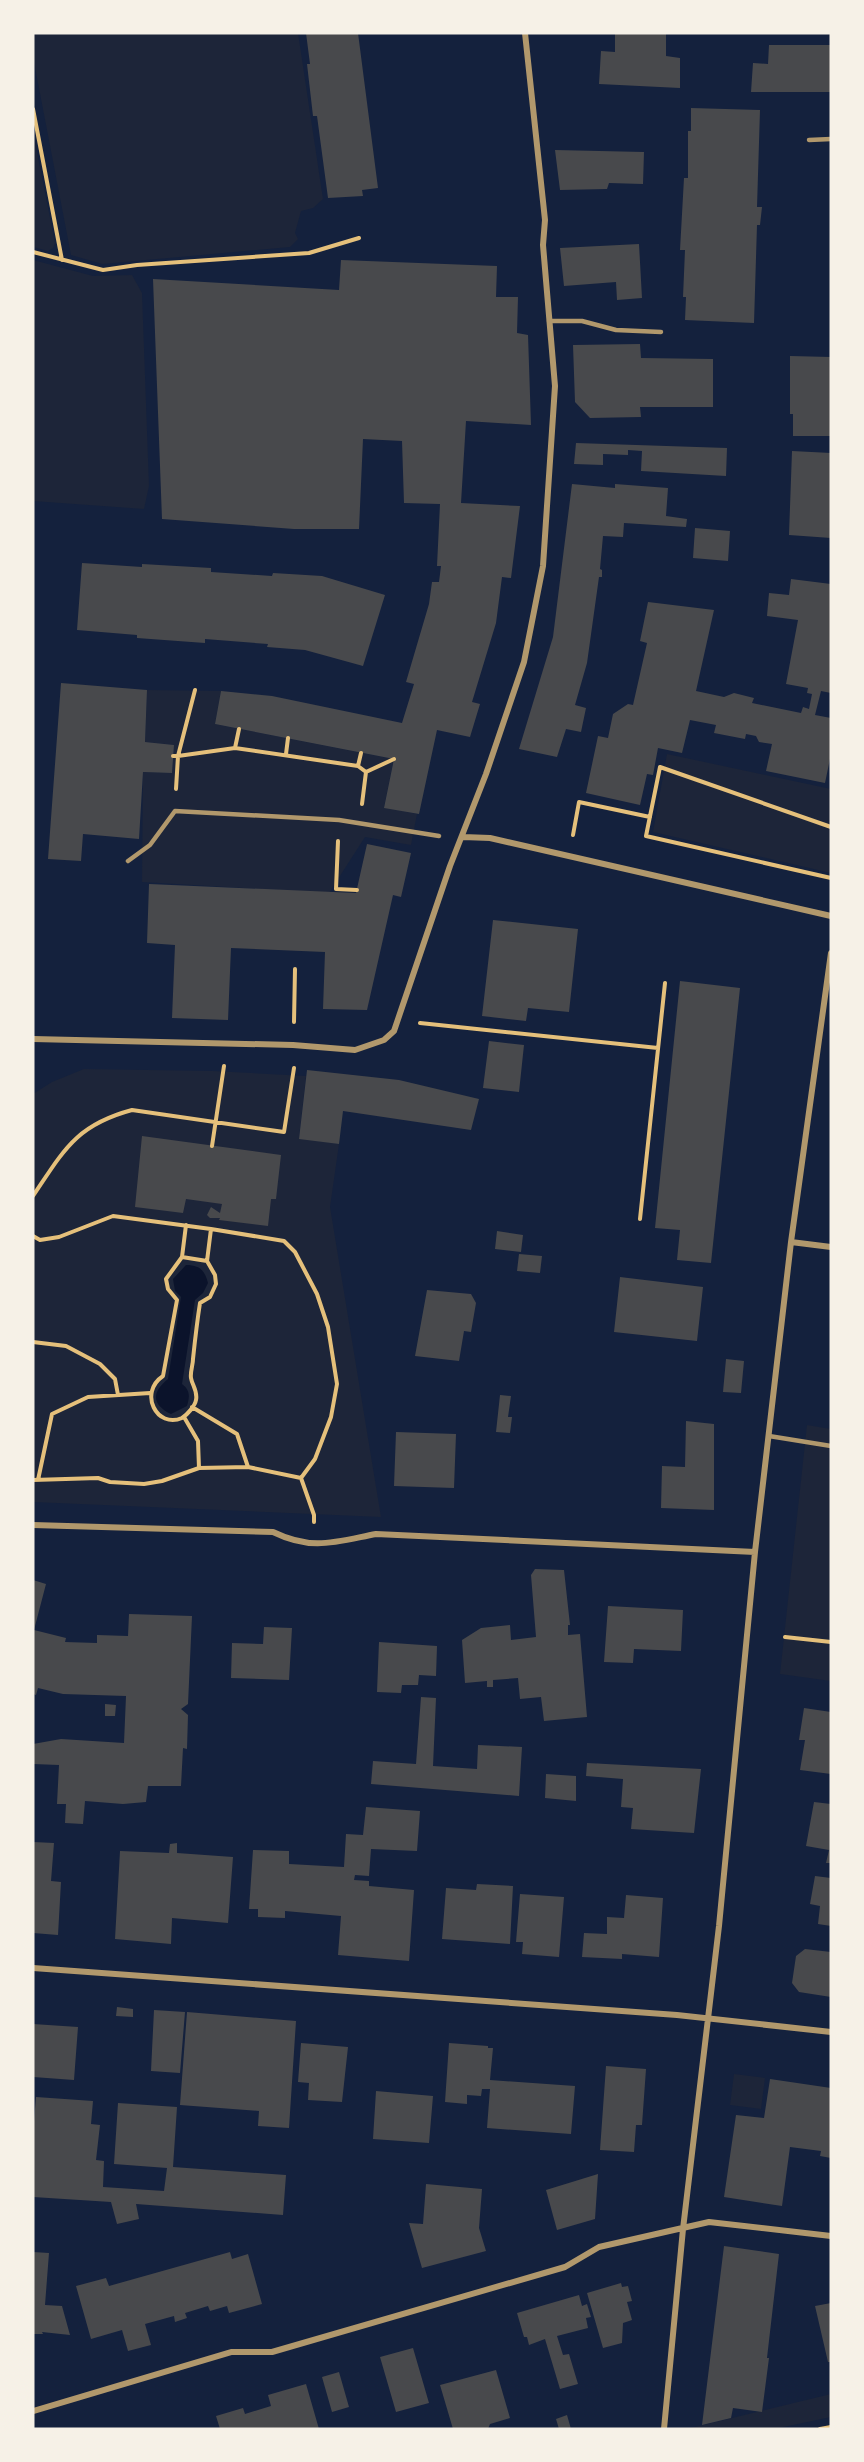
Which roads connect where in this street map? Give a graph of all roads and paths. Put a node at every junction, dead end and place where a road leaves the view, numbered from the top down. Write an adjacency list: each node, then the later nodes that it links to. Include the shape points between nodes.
1 (525, 33): 8 (street, via 545,220)
2 (33, 110): 7 (path)
3 (809, 140): 4 (lane)
4 (831, 140)
5 (360, 238): 7 (path, via 309,252 103,270)
6 (33, 252): 7 (path)
7 (62, 260)
8 (549, 321): 9 (lane, via 582,321 616,330); 26 (street, via 555,386 543,567 524,662)
9 (661, 332)
10 (195, 690): 16 (path)
11 (239, 729): 13 (path)
12 (288, 738): 15 (path)
13 (235, 747): 15 (path); 16 (path)
14 (361, 753): 18 (path)
15 (286, 754): 18 (path)
16 (176, 756): 20 (path)
17 (394, 759): 19 (path)
18 (358, 766): 19 (path)
19 (366, 772): 23 (path)
20 (175, 811): 22 (lane); 28 (lane, via 150,845)
21 (650, 817): 24 (path, via 660,767); 27 (path, via 579,802); 29 (path, via 646,836)
22 (339, 820): 23 (lane); 30 (path, via 336,889)
23 (360, 823): 25 (lane)
24 (831, 826)
25 (439, 836)
26 (463, 837): 31 (street, via 490,838); 37 (street, via 394,1031 384,1040 355,1050)
27 (571, 842)
28 (128, 861)
29 (831, 878)
30 (357, 890)
31 (831, 915)
32 (831, 954): 48 (street)
33 (295, 969): 36 (path)
34 (665, 983): 38 (path)
35 (414, 1023): 38 (path)
36 (293, 1029)
37 (33, 1039)
38 (658, 1048): 44 (path)
39 (224, 1065): 41 (path)
40 (294, 1067): 41 (path, via 284,1132)
41 (215, 1123): 42 (path); 43 (path, via 132,1110 110,1116 76,1136)
42 (212, 1146)
43 (33, 1196)
44 (640, 1219)
45 (186, 1226): 46 (path); 47 (path, via 113,1216 59,1237 40,1240); 50 (path)
46 (211, 1229): 51 (path); 61 (path, via 284,1241 317,1293 328,1327 337,1384 331,1417 315,1459)
47 (33, 1236)
48 (791, 1242): 49 (street); 57 (street)
49 (831, 1247)
50 (182, 1257): 51 (path); 53 (path, via 166,1279 177,1300 163,1376)
51 (207, 1261): 55 (path, via 216,1284 210,1297 200,1303 191,1379 196,1401)
52 (33, 1342): 54 (path, via 66,1346 100,1364 115,1379)
53 (150, 1393): 54 (path); 56 (path, via 150,1400 161,1416 171,1420)
54 (118, 1395): 62 (path, via 88,1397 52,1414)
55 (192, 1407): 56 (path); 59 (path, via 237,1434)
56 (184, 1417): 60 (path, via 198,1441)
57 (769, 1436): 58 (lane); 65 (street)
58 (831, 1446)
59 (248, 1467): 60 (path); 61 (path)
60 (199, 1468): 62 (path, via 144,1484 98,1478)
61 (301, 1478): 64 (path, via 314,1515)
62 (35, 1480)
63 (33, 1526): 64 (street, via 273,1532 292,1541)
64 (313, 1544): 65 (street, via 376,1534)
65 (755, 1552): 69 (street)
66 (785, 1636): 67 (path)
67 (831, 1642)
68 (33, 1968): 69 (street)
69 (709, 2018): 70 (street); 71 (street)
70 (831, 2032)
71 (683, 2229): 72 (street, via 709,2222); 73 (street, via 599,2247 565,2267 272,2352 231,2352); 75 (street)
72 (831, 2236)
73 (33, 2411)
74 (831, 2427): 76 (path)
75 (664, 2429)
76 (820, 2429)

